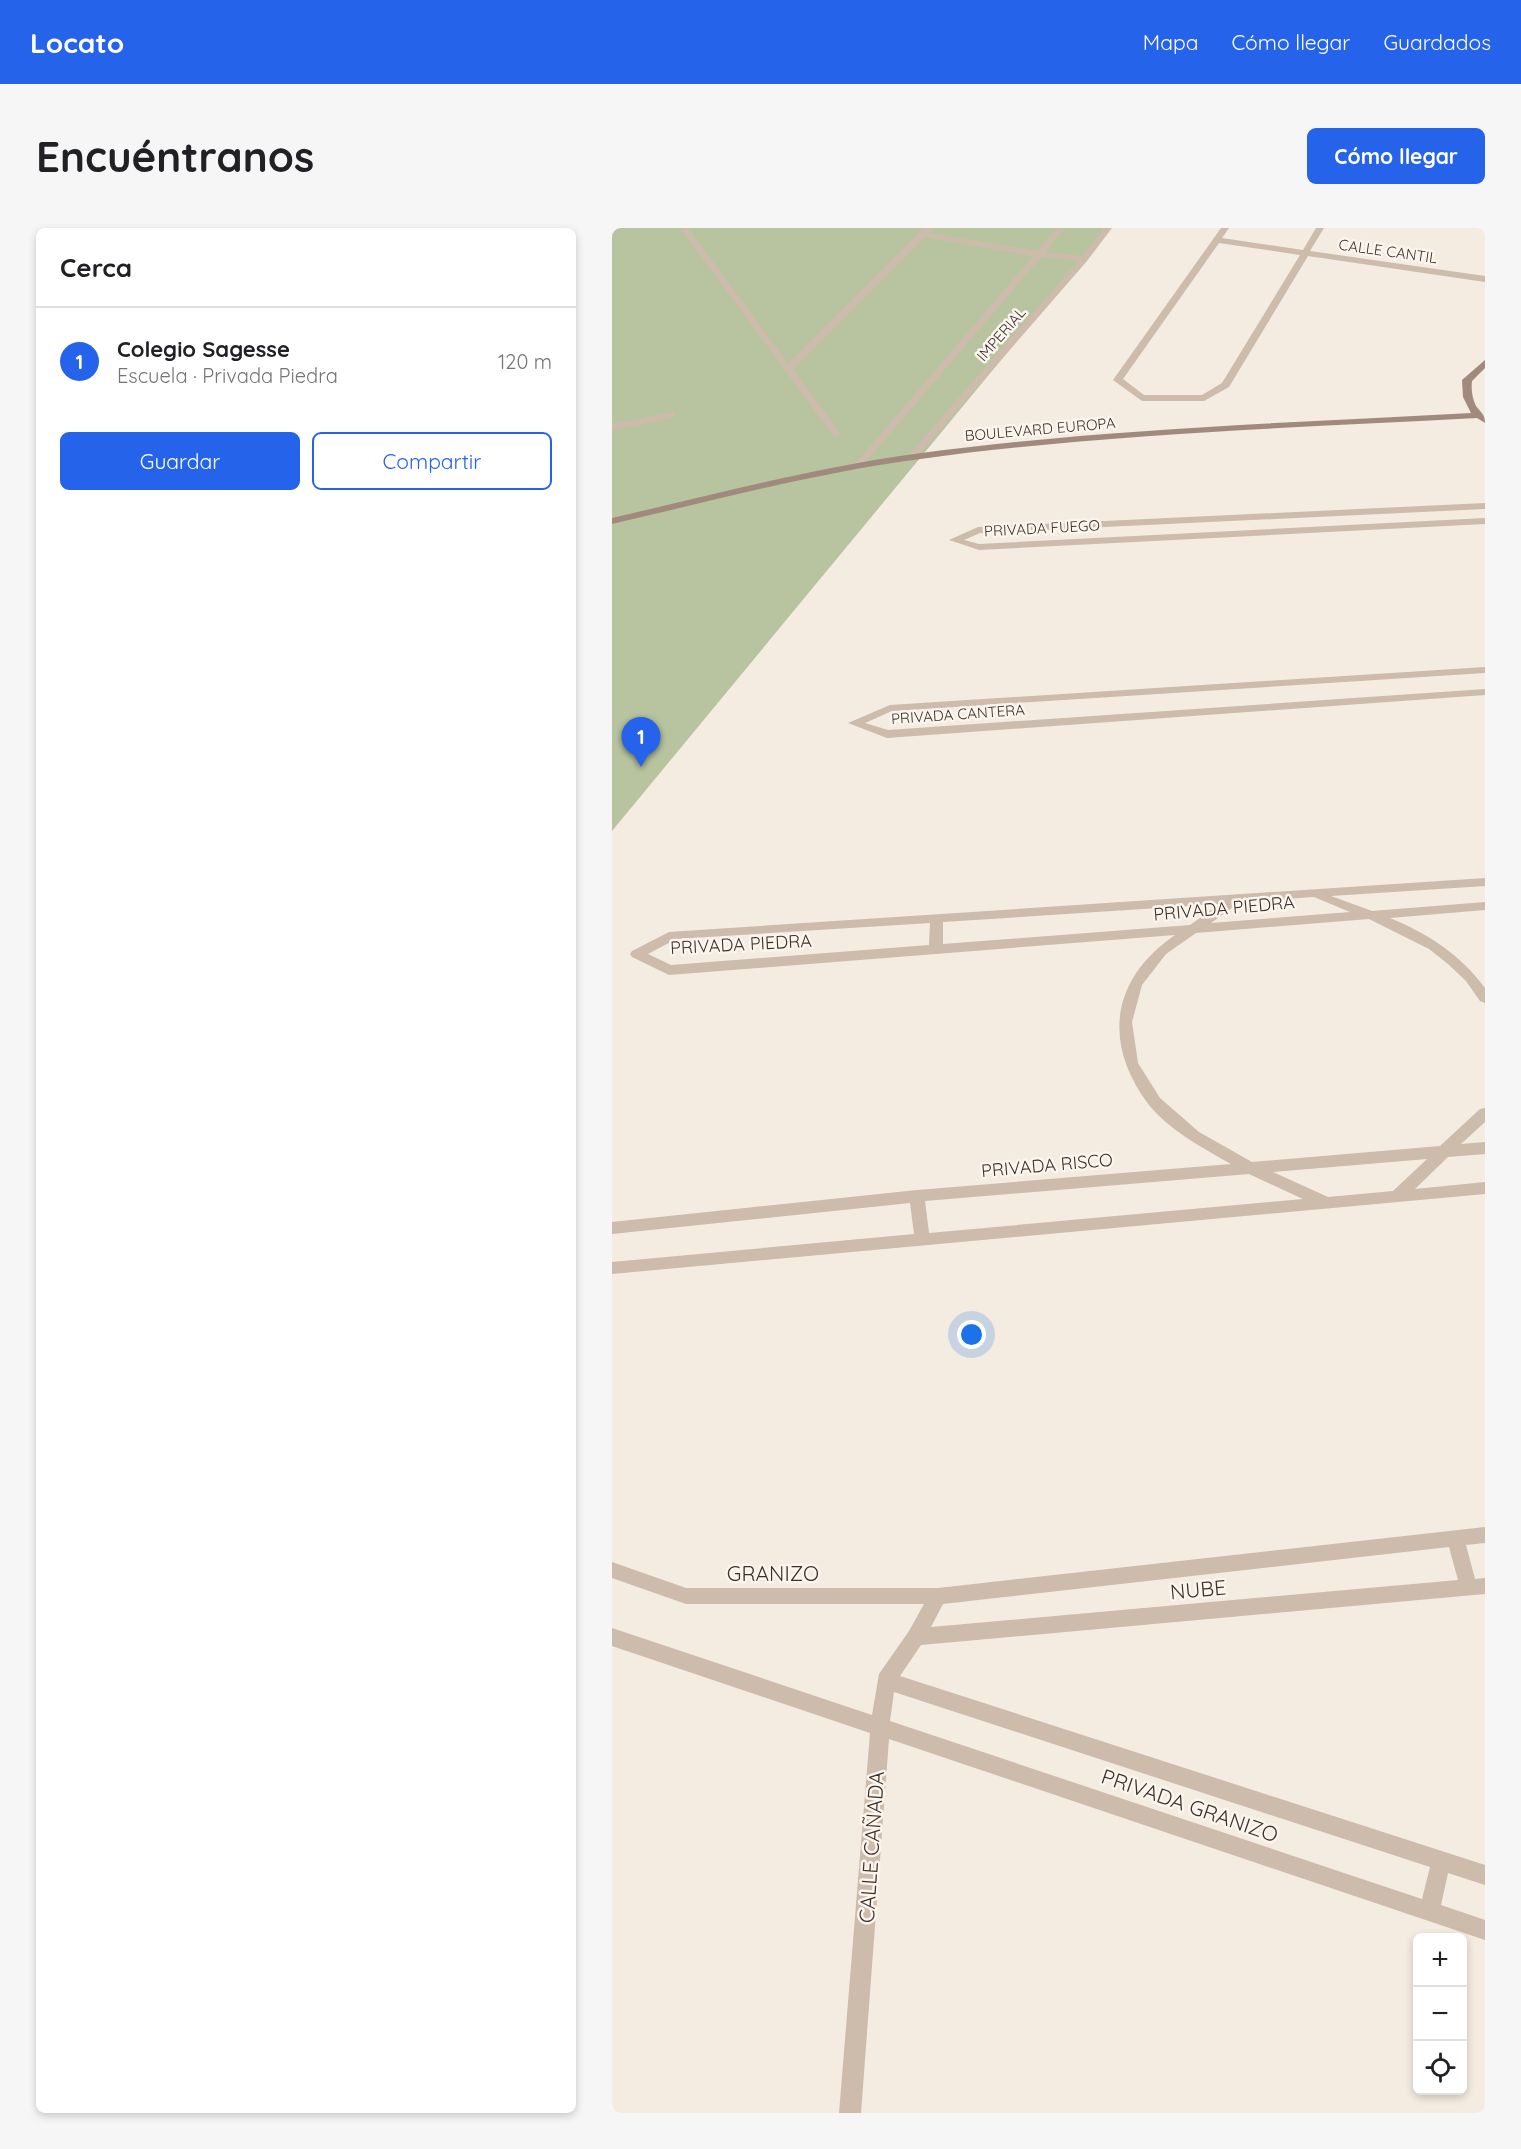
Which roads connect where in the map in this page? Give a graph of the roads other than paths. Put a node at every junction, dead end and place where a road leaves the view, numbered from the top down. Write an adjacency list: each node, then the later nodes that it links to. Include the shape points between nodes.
1 (684, 228): 13 (street)
2 (1061, 228): 9 (street)
3 (1108, 228): 10 (street, IMPERIAL)
4 (1225, 228): 7 (street)
5 (1320, 228): 8 (street)
6 (926, 231): 9 (street); 13 (street)
7 (1216, 240): 8 (street, CALLE CANTIL); 8 (street, via 1118,380 1142,398 1204,398 1226,385)
8 (1305, 253): 11 (street, CALLE CANTIL)
9 (1038, 254): 10 (street); 19 (street)
10 (1084, 259): 18 (street, IMPERIAL)
11 (1485, 279)
12 (1485, 363): 15 (main road, via 1467,380 1466,397)
13 (788, 368): 17 (street)
14 (672, 415): 16 (street)
15 (1481, 417): 18 (main road, BOULEVARD EUROPA, via 1118,436)
16 (612, 427)
17 (837, 435)
18 (912, 457): 19 (main road, BOULEVARD EUROPA)
19 (858, 466): 22 (main road, BOULEVARD EUROPA)
20 (1485, 506): 21 (street, PRIVADA FUEGO)
21 (1367, 512): 24 (street); 24 (street, PRIVADA FUEGO, via 978,530 954,540 979,547)
22 (612, 521)
23 (1485, 521): 24 (street, PRIVADA FUEGO)
24 (1373, 526)
25 (1485, 670): 26 (street, PRIVADA CANTERA)
26 (1415, 674): 27 (street, PRIVADA CANTERA); 29 (street)
27 (1146, 691): 30 (street); 30 (street, PRIVADA CANTERA, via 890,708 854,723 887,734)
28 (1485, 692): 29 (street, PRIVADA CANTERA)
29 (1429, 696): 30 (street, PRIVADA CANTERA)
30 (1155, 715)
31 (1485, 882): 32 (street, PRIVADA PIEDRA)
32 (1311, 895): 33 (street, PRIVADA PIEDRA); 35 (street)
33 (1239, 897): 36 (street, PRIVADA PIEDRA); 37 (street)
34 (1485, 906): 35 (street, PRIVADA PIEDRA)
35 (1372, 915): 37 (street, PRIVADA PIEDRA); 39 (street, via 1430,942 1473,978)
36 (937, 918): 38 (street); 38 (street, PRIVADA PIEDRA, via 674,935 638,954 669,970)
37 (1193, 929): 38 (street, PRIVADA PIEDRA); 43 (street, via 1161,951 1135,984 1125,1022 1131,1063 1155,1102 1194,1136)
38 (936, 948)
39 (1485, 998)
40 (1485, 1113): 42 (street)
41 (1485, 1148): 42 (street, PRIVADA RISCO)
42 (1444, 1151): 43 (street, PRIVADA RISCO); 45 (street)
43 (1248, 1167): 46 (street, PRIVADA RISCO); 47 (street)
44 (1485, 1188): 45 (street)
45 (1398, 1195): 47 (street)
46 (917, 1196): 48 (street, PRIVADA RISCO); 49 (street)
47 (1326, 1202): 49 (street)
48 (612, 1228)
49 (922, 1239): 50 (street)
50 (612, 1268)
51 (1485, 1535): 52 (street, NUBE)
52 (1455, 1538): 54 (street); 55 (street, NUBE)
53 (612, 1570): 55 (street, GRANIZO, via 686,1596)
54 (1477, 1587): 57 (street, NUBE)
55 (938, 1596): 57 (street, CALLE CAÑADA)
56 (612, 1637): 59 (street)
57 (916, 1637): 58 (street, CALLE CAÑADA)
58 (886, 1680): 59 (street, CALLE CAÑADA); 60 (street, PRIVADA GRANIZO)
59 (880, 1727): 62 (street, PRIVADA GRANIZO); 64 (street, CALLE CAÑADA)
60 (1441, 1861): 61 (street, PRIVADA GRANIZO); 62 (street)
61 (1485, 1875)
62 (1430, 1911): 63 (street, PRIVADA GRANIZO)
63 (1485, 1930)
64 (850, 2113)

